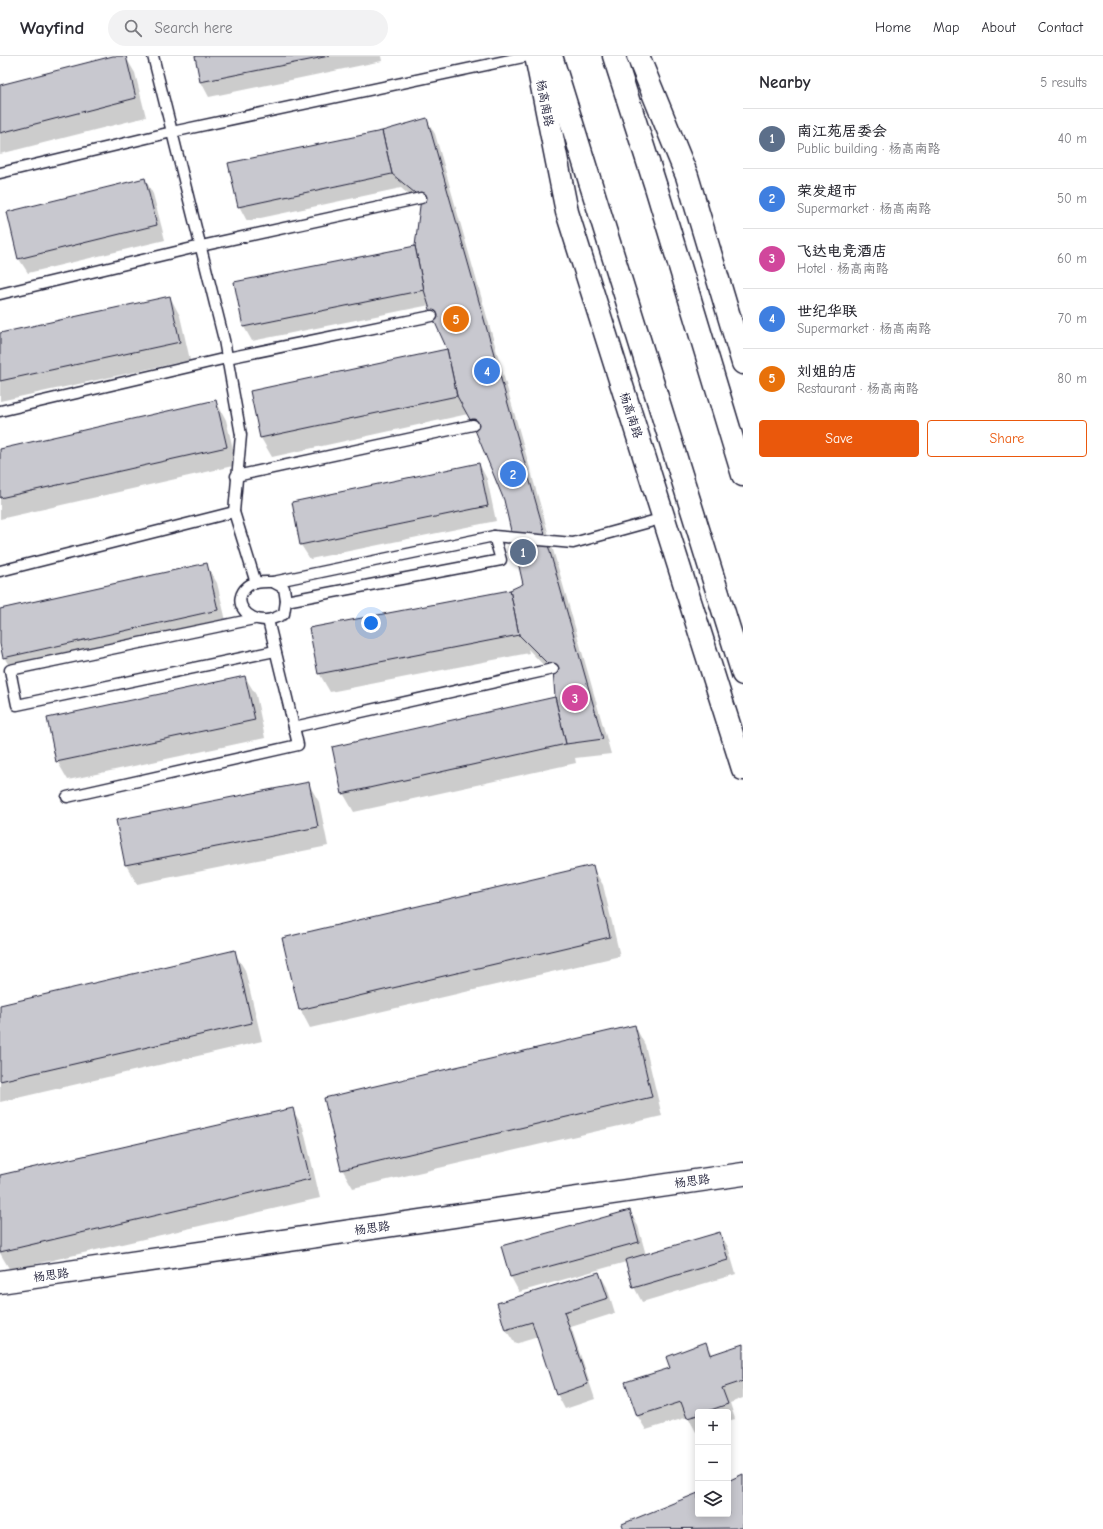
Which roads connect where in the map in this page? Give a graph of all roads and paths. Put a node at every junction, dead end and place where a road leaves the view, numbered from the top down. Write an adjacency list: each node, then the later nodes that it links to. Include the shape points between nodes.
1 (153, 56): 7 (lane)
2 (528, 56): 7 (lane)
3 (536, 56): 20 (main road, 杨高南路, via 567,212)
4 (551, 56): 30 (main road, 杨高南路)
5 (614, 56): 17 (main road)
6 (638, 56): 14 (main road, via 687,176)
7 (172, 132): 8 (lane); 10 (lane)
8 (0, 173)
9 (421, 198): 10 (lane)
10 (201, 246): 11 (lane); 13 (lane)
11 (0, 294)
12 (432, 316): 13 (lane)
13 (227, 358): 15 (lane); 18 (lane, via 241,435)
14 (743, 363)
15 (0, 411)
16 (473, 425): 18 (lane)
17 (743, 475)
18 (236, 476): 19 (lane)
19 (234, 512): 22 (lane); 24 (lane)
20 (664, 518): 21 (lane, via 574,543); 32 (main road, 杨高南路)
21 (494, 536): 23 (lane); 25 (lane, via 501,560)
22 (0, 571)
23 (273, 582): 24 (lane); 25 (lane, via 284,588)
24 (256, 583): 26 (lane, via 249,585 242,594 241,603 244,612)
25 (286, 601): 27 (lane, via 284,614)
26 (254, 619): 27 (lane); 28 (lane, via 10,670 17,705)
27 (268, 620): 28 (lane)
28 (275, 651): 31 (lane)
29 (553, 670): 31 (lane)
30 (743, 674)
31 (294, 727): 33 (lane, via 298,745)
32 (743, 769)
33 (67, 797)
34 (743, 1174): 35 (main road, 杨思路)
35 (0, 1282)

